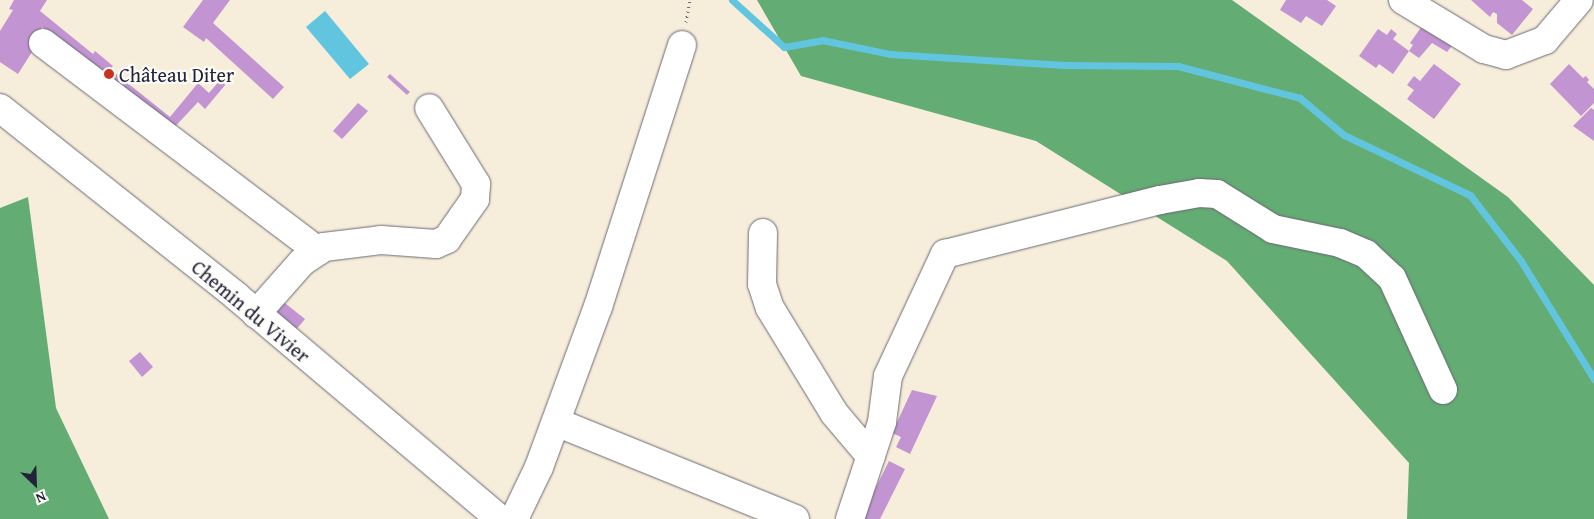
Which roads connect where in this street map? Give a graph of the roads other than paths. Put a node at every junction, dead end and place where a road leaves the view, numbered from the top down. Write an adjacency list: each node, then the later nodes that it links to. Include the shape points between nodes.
1 (1403, 0): 2 (street, via 1484,49 1506,54 1545,40)
2 (1580, 0)
3 (43, 43): 8 (street)
4 (682, 45): 11 (street, via 598,307)
5 (0, 108): 9 (street, Chemin du Vivier)
6 (428, 108): 8 (street, via 476,184 475,199 465,217 446,239 436,244 348,242)
7 (764, 233): 12 (street, via 762,284 770,308 834,413)
8 (318, 251): 9 (street, via 302,262)
9 (256, 314): 13 (street, Chemin du Vivier)
10 (1443, 390): 12 (street, via 1392,278 1366,254 1340,243 1273,229 1217,194 1199,193 945,254 888,376 882,422)
11 (556, 422): 14 (street, via 526,499); 15 (street)
12 (870, 457): 16 (street)
13 (500, 519)
14 (514, 519)
15 (795, 519)
16 (850, 519)

